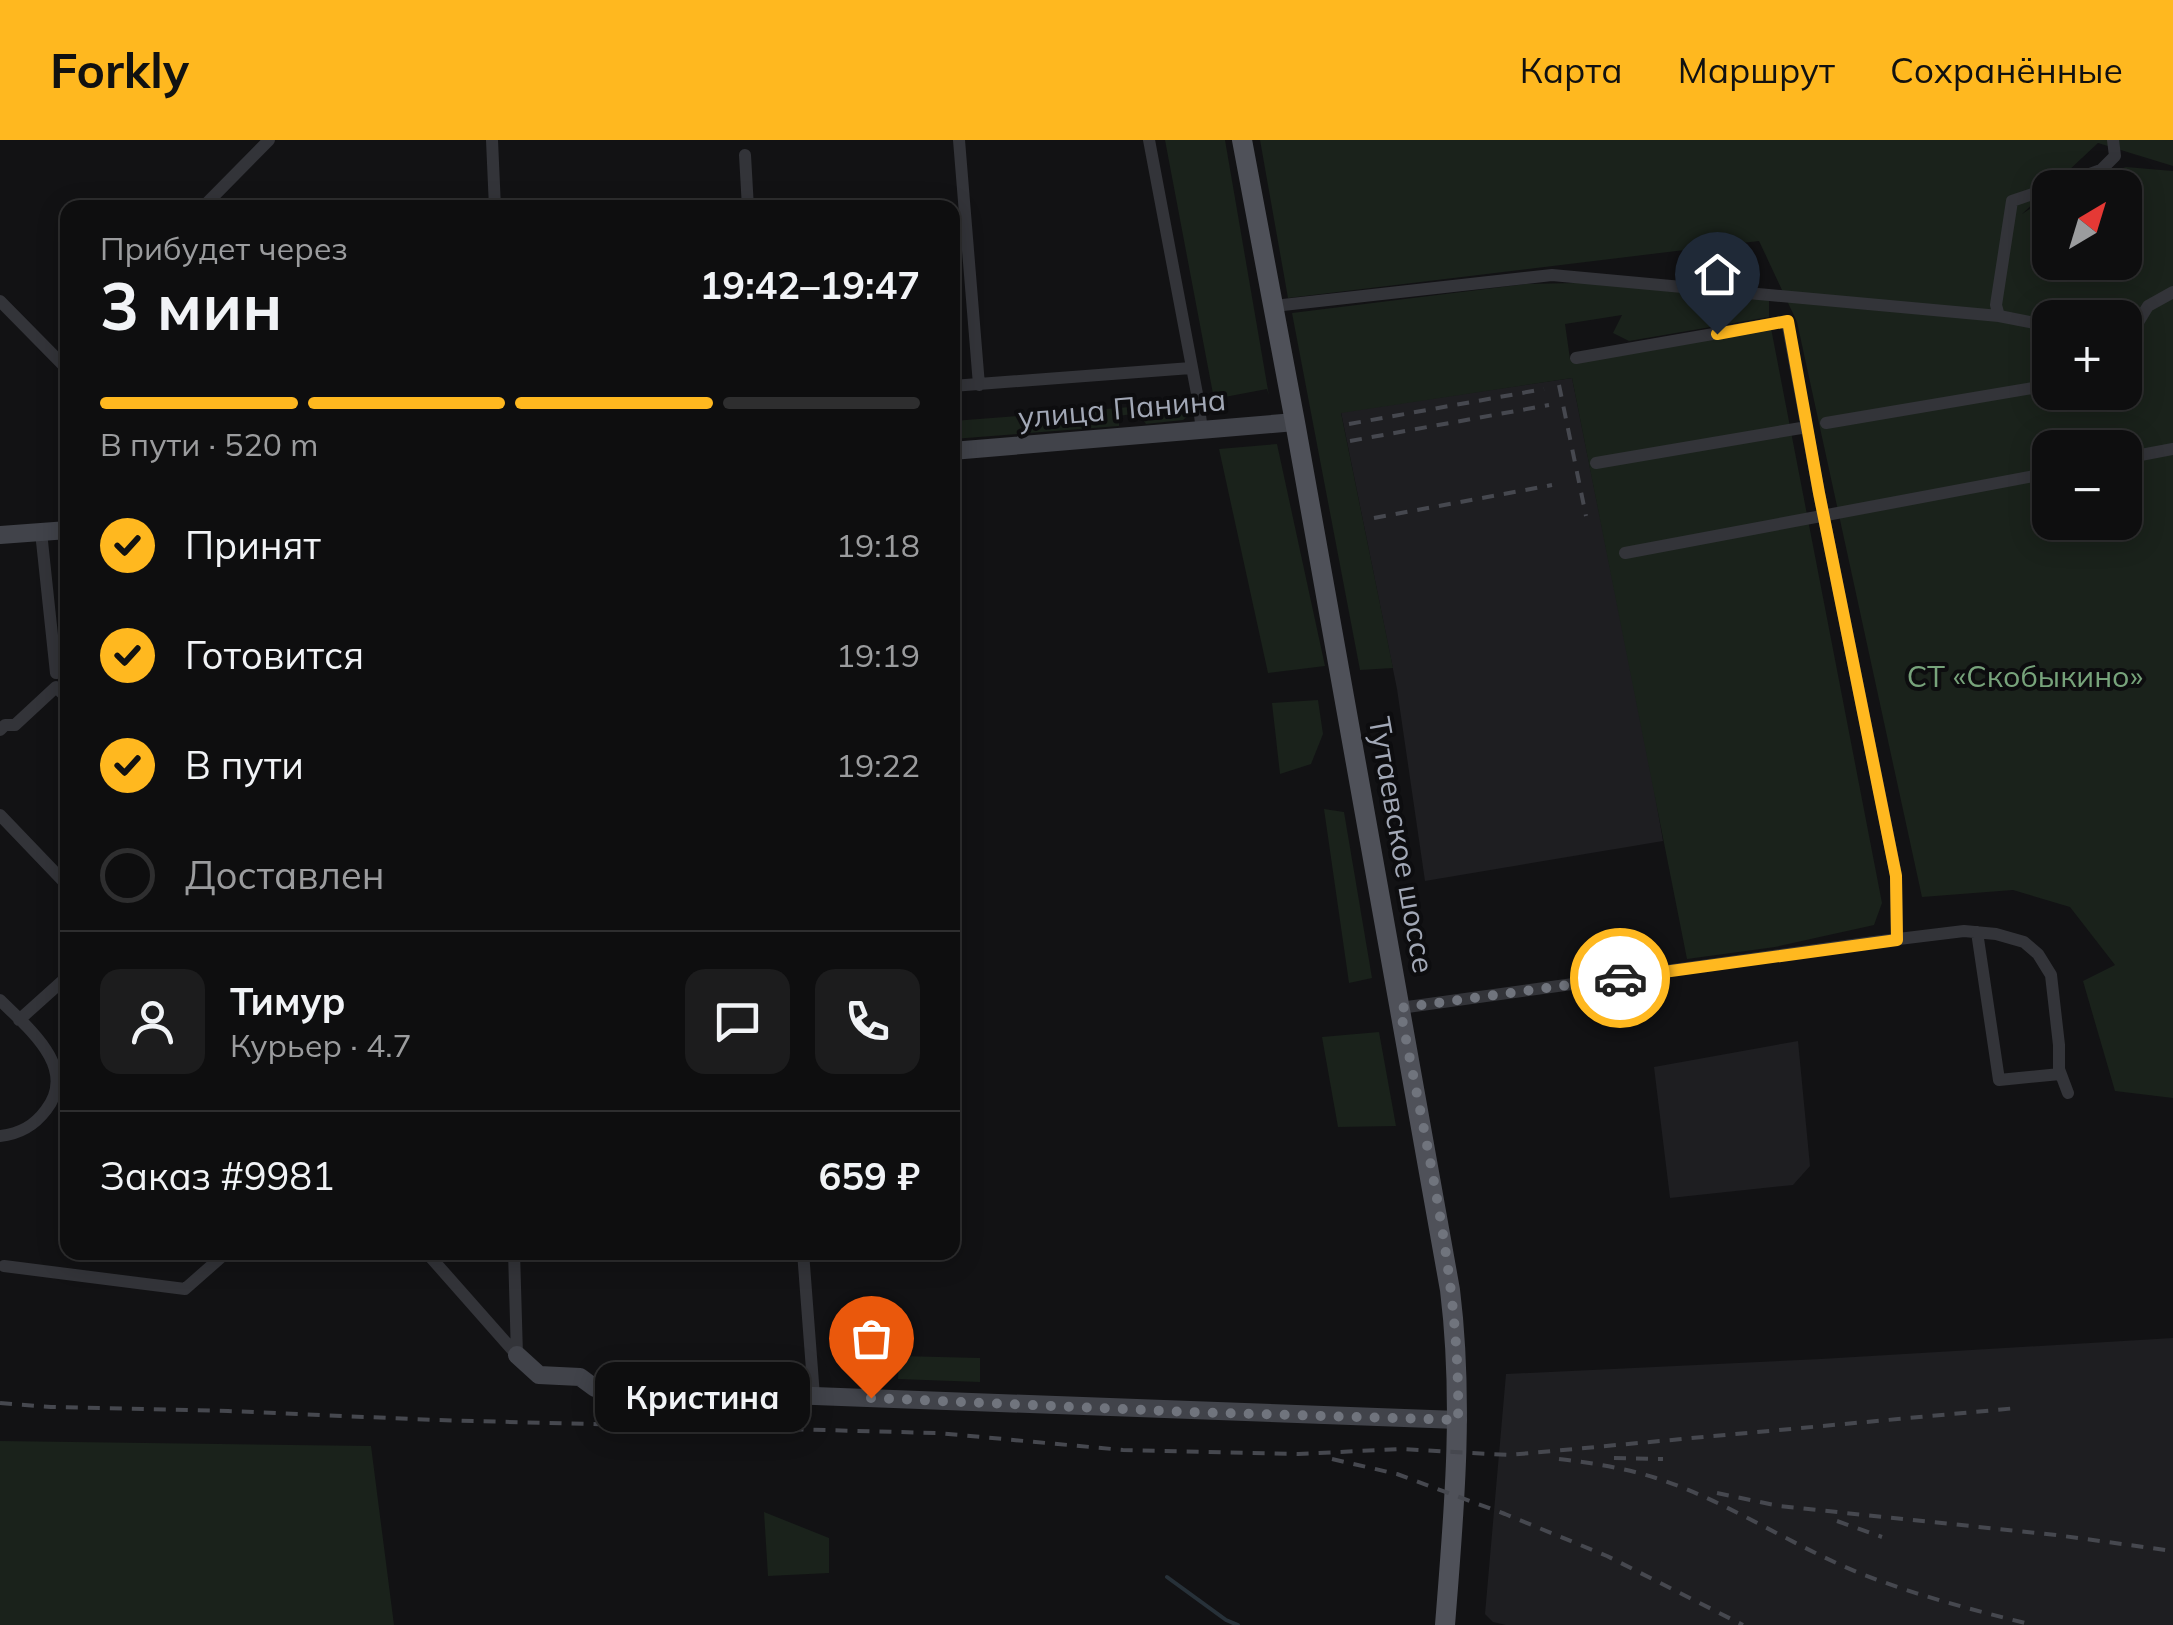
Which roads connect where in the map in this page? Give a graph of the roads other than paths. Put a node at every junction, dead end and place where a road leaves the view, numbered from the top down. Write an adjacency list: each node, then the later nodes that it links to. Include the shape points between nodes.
1 (269, 140): 10 (street)
2 (492, 140): 11 (street)
3 (959, 140): 22 (street)
4 (1149, 140): 21 (street)
5 (1242, 140): 15 (main road, Тутаевское шоссе)
6 (2114, 140): 8 (street, via 2114,156)
7 (744, 155): 12 (street)
8 (2101, 170)
9 (2032, 194): 16 (street, via 2012,200)
10 (210, 200)
11 (495, 200)
12 (747, 200)
13 (2173, 292): 17 (street)
14 (0, 301): 20 (street)
15 (1274, 306): 16 (street, via 1552,275); 25 (main road, Тутаевское шоссе)
16 (1999, 316): 18 (street)
17 (2142, 316)
18 (2032, 322)
19 (1576, 358): 27 (street, via 1788,321)
20 (60, 362)
21 (1191, 368): 22 (street); 28 (street)
22 (979, 385): 23 (street)
23 (960, 386)
24 (2032, 389): 26 (street)
25 (1295, 422): 28 (street, улица Панина); 48 (main road, Тутаевское шоссе)
26 (1826, 423)
27 (1807, 427): 32 (street); 34 (street)
28 (1202, 430): 30 (street, улица Панина)
29 (2173, 449): 31 (street)
30 (960, 450)
31 (2142, 455)
32 (1596, 463)
33 (2032, 476): 34 (street)
34 (1824, 516): 38 (street); 45 (street, via 1896,876)
35 (60, 531): 36 (street)
36 (42, 532): 37 (street); 39 (street)
37 (0, 535)
38 (1625, 554)
39 (60, 673)
40 (60, 692): 41 (street, via 56,688)
41 (0, 730)
42 (0, 815): 43 (street)
43 (60, 878)
44 (1977, 932): 45 (street); 50 (street, via 2024,942 2051,975); 50 (street, via 1999,1080)
45 (1897, 940): 48 (street)
46 (60, 983): 49 (street)
47 (0, 1000): 49 (street)
48 (1400, 1008): 60 (main road, Тутаевское шоссе, via 1450,1290)
49 (19, 1020): 52 (street, via 41,1043 58,1073 58,1087 36,1123)
50 (2060, 1074): 51 (street)
51 (2068, 1093)
52 (0, 1136)
53 (218, 1260): 57 (street, via 185,1288)
54 (433, 1260): 58 (street)
55 (514, 1260): 58 (street)
56 (805, 1260): 59 (street)
57 (4, 1266)
58 (517, 1355): 59 (street, via 539,1375 580,1377 596,1388)
59 (814, 1396): 60 (street)
60 (1458, 1420): 61 (main road, Тутаевское шоссе)
61 (1445, 1625)

